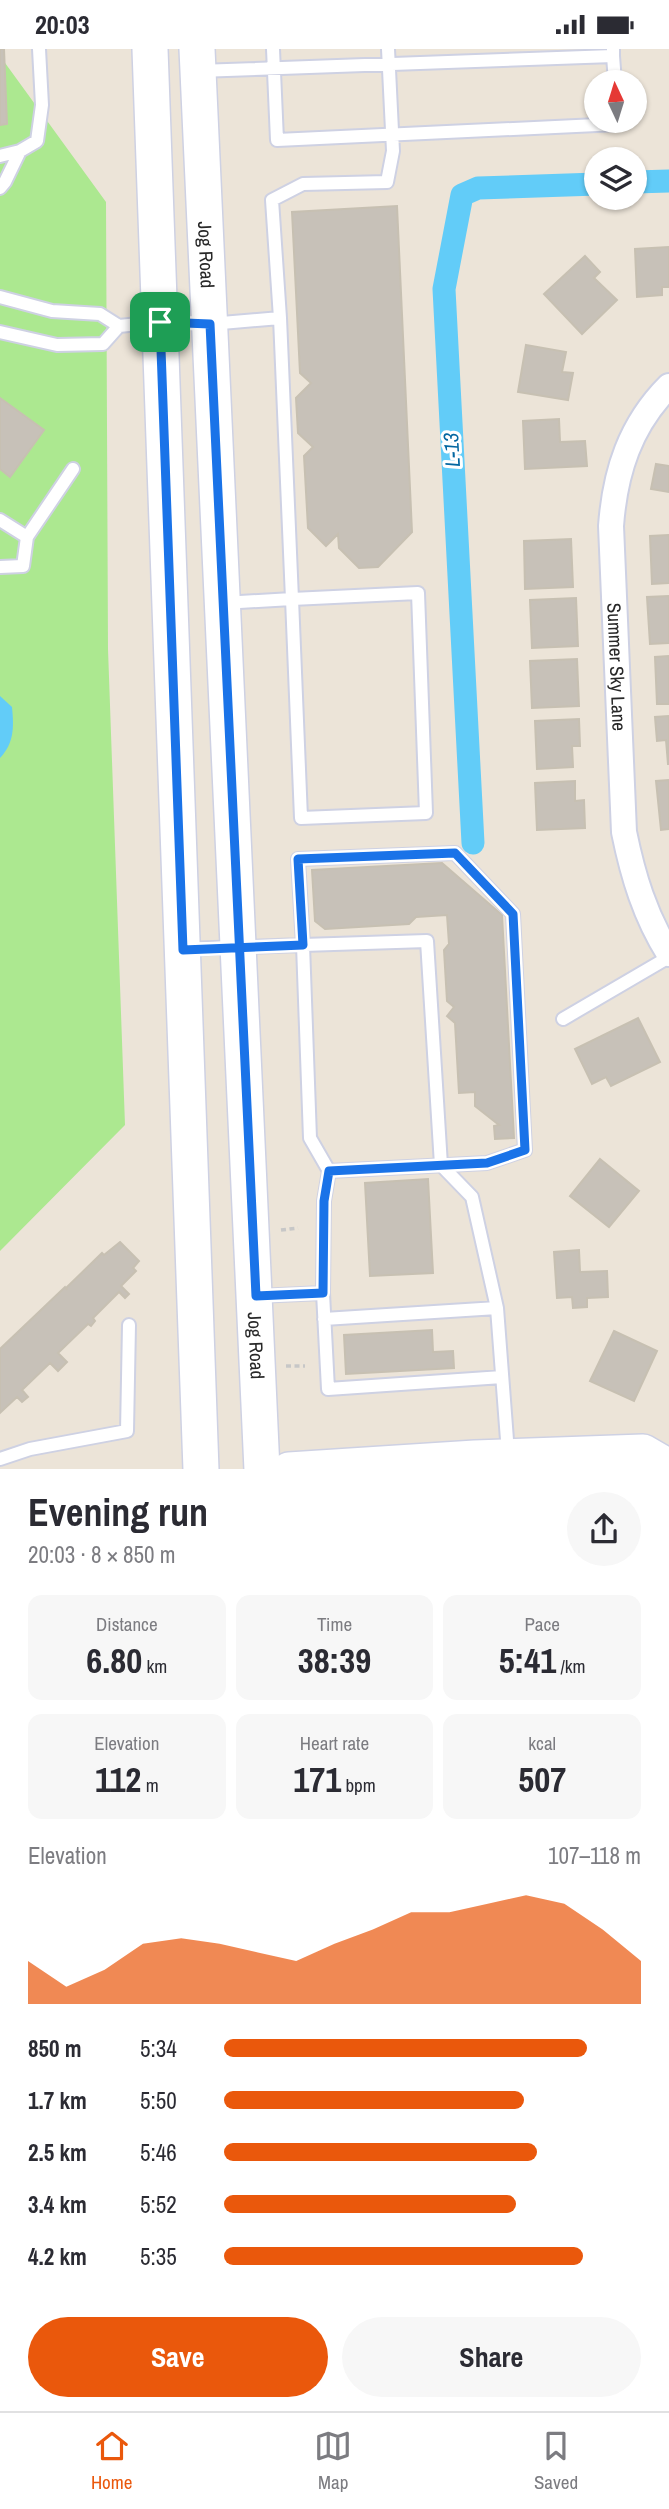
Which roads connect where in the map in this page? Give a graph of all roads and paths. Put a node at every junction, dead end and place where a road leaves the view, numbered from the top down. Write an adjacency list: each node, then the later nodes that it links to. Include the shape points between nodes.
1 (39, 49): 11 (lane, via 42,105 37,141)
2 (150, 49): 16 (main road)
3 (273, 49): 8 (lane)
4 (388, 49): 7 (lane)
5 (613, 53): 7 (lane)
6 (197, 60): 8 (lane); 17 (main road, Jog Road)
7 (389, 65): 8 (lane); 10 (lane)
8 (273, 68): 10 (lane, via 277,140)
9 (584, 126): 10 (lane)
10 (393, 134): 15 (lane, via 387,182 303,184 272,201)
11 (20, 151): 12 (lane); 13 (lane)
12 (0, 156)
13 (0, 188)
14 (0, 296): 18 (lane, via 52,311 100,314)
15 (280, 318): 17 (lane); 25 (lane)
16 (160, 322): 17 (main road); 18 (lane); 29 (main road)
17 (210, 324): 26 (main road, Jog Road)
18 (119, 327): 19 (lane, via 103,344 57,345)
19 (0, 332)
20 (669, 386): 30 (street, Summer Sky Lane, via 640,422 621,464 611,526 624,832 643,904)
21 (73, 469): 23 (lane)
22 (0, 520): 23 (lane)
23 (27, 537): 24 (lane, via 23,566)
24 (0, 567)
25 (292, 599): 25 (lane, via 301,818 426,813 418,593); 26 (lane)
26 (223, 603): 28 (main road, Jog Road)
27 (303, 945): 28 (lane); 32 (lane, via 427,941); 32 (lane, via 298,859 455,853 513,914 525,1150 487,1163); 33 (lane, via 310,1139)
28 (239, 947): 29 (lane); 37 (main road, Jog Road)
29 (183, 950): 47 (main road)
30 (669, 956): 31 (lane)
31 (563, 1019)
32 (441, 1165): 33 (lane); 38 (lane, via 472,1197)
33 (329, 1171): 36 (lane, via 324,1201)
34 (298, 1228): 35 (path)
35 (281, 1230)
36 (323, 1293): 37 (lane); 39 (lane)
37 (256, 1296): 48 (main road, Jog Road)
38 (497, 1308): 39 (lane); 43 (lane)
39 (324, 1319): 43 (lane, via 328,1388)
40 (129, 1325): 45 (lane, via 127,1431)
41 (286, 1366): 42 (path)
42 (305, 1366)
43 (502, 1377): 44 (lane)
44 (508, 1457): 46 (main road, via 643,1452); 49 (main road)
45 (0, 1459)
46 (669, 1467)
47 (201, 1469)
48 (262, 1469)
49 (289, 1469)

